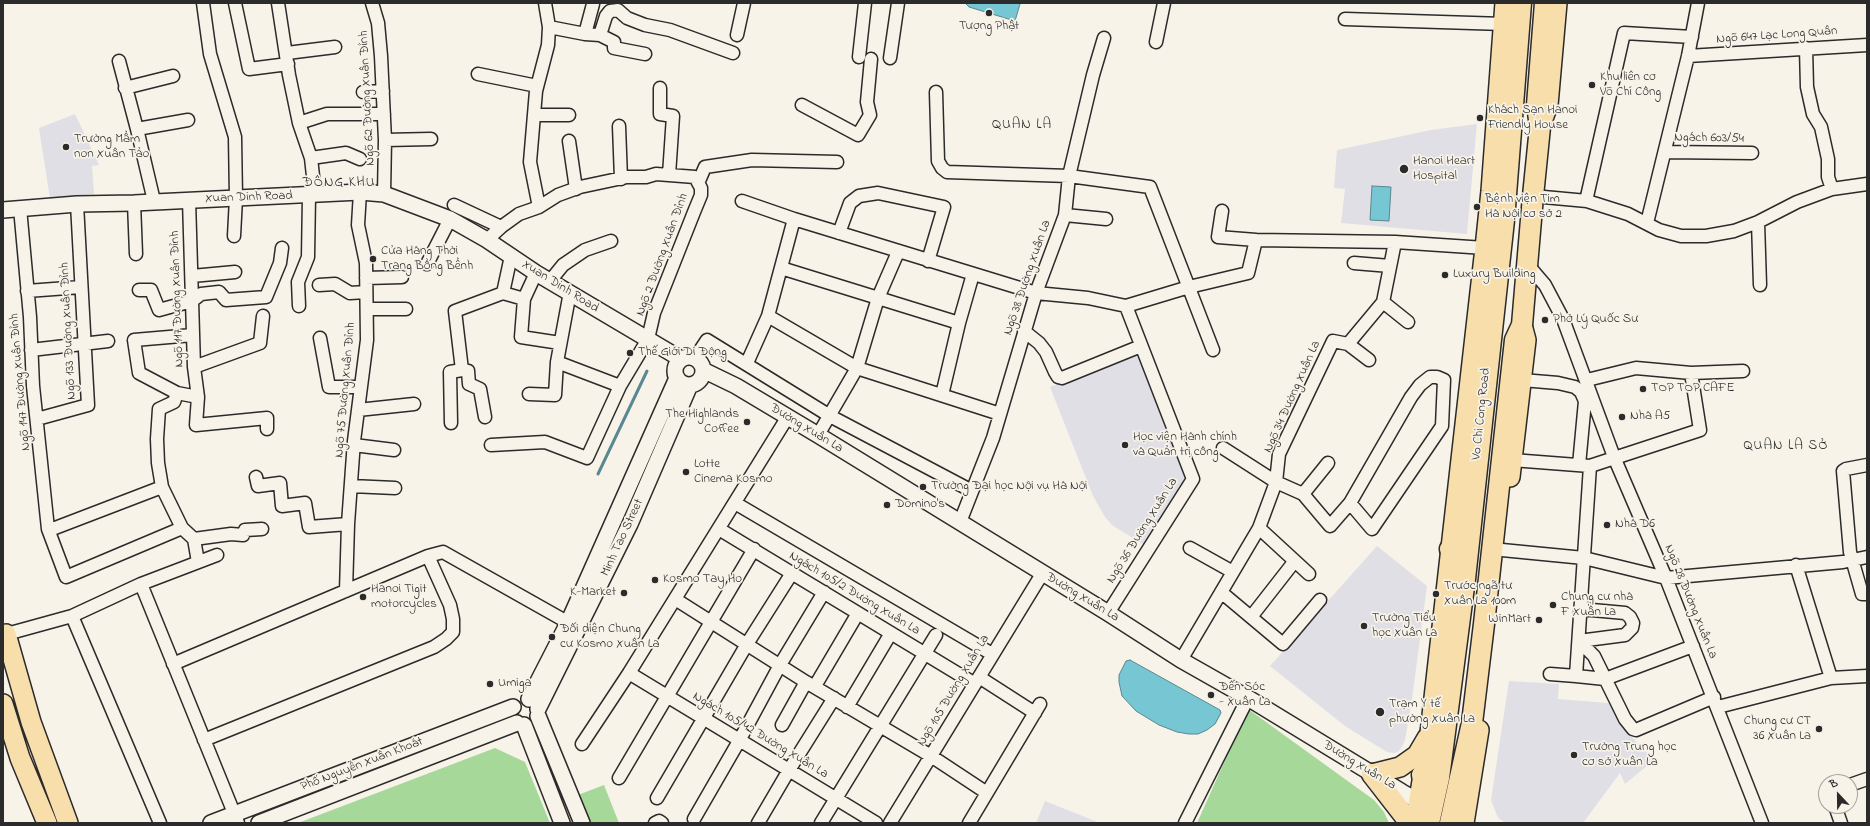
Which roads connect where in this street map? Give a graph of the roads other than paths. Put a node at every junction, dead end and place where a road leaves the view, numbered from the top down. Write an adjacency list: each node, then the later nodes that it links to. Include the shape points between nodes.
1 (203, 3): 70 (street, via 210,54 235,137)
2 (235, 3): 32 (street, via 249,69)
3 (278, 3): 32 (street)
4 (372, 3): 39 (street, Ngõ 62 Đường Xuân Đỉnh, via 378,23)
5 (545, 3): 18 (street)
6 (744, 3): 21 (street)
7 (865, 3): 42 (street, via 865,58 870,114 858,135)
8 (898, 3): 31 (street)
9 (1164, 3): 24 (street)
10 (1505, 3): 17 (main road, Vo Chi Cong Road)
11 (1521, 3): 218 (highway, Vo Chi Cong Road, via 1504,220)
12 (1545, 3): 49 (highway, Vo Chi Cong Road, via 1537,105)
13 (1557, 3): 49 (main road, via 1548,105)
14 (1698, 3): 22 (street)
15 (593, 4): 19 (street)
16 (1345, 19): 17 (street)
17 (1504, 24): 95 (main road, Vo Chi Cong Road)
18 (549, 27): 19 (street); 36 (street, via 548,45)
19 (585, 34): 20 (street)
20 (600, 35): 28 (street, via 606,16 610,11 618,10 627,18 645,25 670,30); 29 (street, via 614,42 614,48)
21 (737, 35)
22 (1692, 37): 30 (street); 73 (street, via 1624,33)
23 (1104, 38): 60 (street, Ngõ 38 Đường Xuân La)
24 (1156, 42)
25 (1867, 45): 27 (street, Ngõ 647 Lạc Long Quân)
26 (335, 47): 32 (street)
27 (1806, 48): 30 (street, Ngõ 647 Lạc Long Quân); 65 (street, via 1808,93 1813,114 1822,127)
28 (733, 53)
29 (645, 54)
30 (1688, 56): 54 (street)
31 (890, 58)
32 (287, 59): 47 (street)
33 (119, 61): 37 (street)
34 (478, 74): 36 (street)
35 (173, 76): 37 (street)
36 (537, 86): 44 (street)
37 (125, 88): 50 (street)
38 (660, 88): 59 (street, via 660,114 673,116)
39 (383, 91): 40 (street); 43 (street, Ngõ 62 Đường Xuân Đỉnh)
40 (363, 92)
41 (936, 92): 60 (street, via 938,161 947,172)
42 (802, 106)
43 (384, 114): 47 (street, via 327,114); 52 (street, Ngõ 62 Đường Xuân Đỉnh)
44 (534, 115): 45 (street); 77 (street, via 530,162)
45 (569, 115)
46 (188, 120): 50 (street)
47 (299, 123): 56 (street)
48 (619, 126): 61 (street)
49 (1540, 127): 69 (highway, Vo Chi Cong Road)
50 (137, 129): 74 (street)
51 (431, 139): 52 (street)
52 (385, 140): 67 (street, Ngõ 62 Đường Xuân Đỉnh)
53 (569, 141): 64 (street)
54 (1666, 152): 55 (street, Ngách 603/54); 86 (street)
55 (1752, 153)
56 (311, 158): 57 (street, via 346,153); 68 (street)
57 (360, 158)
58 (837, 162): 62 (street, via 752,160 705,167)
59 (669, 175): 61 (street, via 656,174); 62 (street, via 695,176)
60 (1069, 176): 82 (street, Ngõ 38 Đường Xuân La); 115 (street, via 1150,187)
61 (621, 179): 64 (street)
62 (699, 181): 138 (street, Ngõ 2 Đường Xuân Đỉnh, via 701,195 654,313)
63 (1867, 184): 65 (street)
64 (576, 188): 77 (street)
65 (1832, 189): 85 (street)
66 (360, 192): 67 (street, Xuan Dinh Road); 68 (street, Xuan Dinh Road); 110 (street, Ngõ 75 Đường Xuân Đỉnh, via 358,225 366,263)
67 (384, 194): 81 (street, Xuan Dinh Road)
68 (312, 195): 70 (street, Xuan Dinh Road); 126 (street, via 308,257 298,282)
69 (1533, 196): 73 (street); 102 (highway, Vo Chi Cong Road)
70 (236, 198): 71 (street, Xuan Dinh Road); 89 (street)
71 (189, 200): 74 (street, Xuan Dinh Road); 108 (street, Ngõ 117 Đường Xuân Đỉnh)
72 (742, 201): 83 (street)
73 (1586, 201): 86 (street, via 1628,214)
74 (154, 202): 75 (street, Xuan Dinh Road)
75 (134, 203): 76 (street, Xuan Dinh Road); 97 (street)
76 (77, 204): 78 (street, Xuan Dinh Road); 114 (street, Ngõ 133 Đường Xuân Đỉnh)
77 (539, 207): 87 (street, via 520,214)
78 (20, 208): 79 (street, Xuan Dinh Road); 117 (street, Ngõ 147 Đường Xuân Đỉnh)
79 (3, 210)
80 (1222, 211): 91 (street, via 1218,237)
81 (452, 212): 87 (street); 90 (street, Xuan Dinh Road); 101 (street)
82 (1065, 215): 84 (street); 121 (street, Ngõ 38 Đường Xuân La)
83 (794, 219): 88 (street); 104 (street)
84 (1106, 219)
85 (1758, 222): 86 (street, via 1734,231 1706,236 1681,236 1659,230); 113 (street)
86 (1647, 223)
87 (501, 227): 90 (street)
88 (839, 233): 96 (street); 99 (street, via 850,203 859,196 878,193 944,207)
89 (234, 236)
90 (488, 240): 98 (street, Xuan Dinh Road)
91 (1256, 240): 93 (street); 115 (street, via 1248,273)
92 (610, 241): 111 (street, via 585,250 563,265)
93 (1395, 242): 95 (street); 103 (street)
94 (282, 248): 124 (street, via 280,262 266,297 226,300 219,292 201,294)
95 (1485, 248): 203 (main road, Vo Chi Cong Road)
96 (898, 252): 99 (street); 122 (street)
97 (136, 254)
98 (511, 256): 106 (street, Xuan Dinh Road); 120 (street)
99 (928, 261): 107 (street)
100 (1354, 263): 103 (street)
101 (427, 264)
102 (1527, 264): 134 (highway, Vo Chi Cong Road); 157 (street, Ngõ 28 Đường Xuân La, via 1545,285 1563,319)
103 (1390, 266): 125 (street)
104 (781, 268): 122 (street); 131 (street)
105 (235, 272): 108 (street)
106 (536, 273): 111 (street, Xuan Dinh Road); 123 (street)
107 (973, 274): 121 (street); 133 (street)
108 (192, 276): 124 (street, Ngõ 117 Đường Xuân Đỉnh)
109 (402, 277): 110 (street)
110 (366, 278): 118 (street, Ngõ 75 Đường Xuân Đỉnh)
111 (550, 281): 119 (street, Xuan Dinh Road)
112 (319, 285): 118 (street, via 335,284 350,293)
113 (1760, 285)
114 (81, 287): 117 (street); 142 (street, Ngõ 133 Đường Xuân Đỉnh)
115 (1189, 287): 127 (street); 145 (street)
116 (139, 290): 124 (street, via 151,290 159,310)
117 (26, 291): 144 (street, Ngõ 147 Đường Xuân Đỉnh)
118 (366, 292): 128 (street, Ngõ 75 Đường Xuân Đỉnh)
119 (570, 292): 138 (street, Xuan Dinh Road); 140 (street)
120 (503, 293): 123 (street); 152 (street, via 455,311)
121 (1036, 293): 127 (street, via 1088,298); 135 (street, Ngõ 38 Đường Xuân La)
122 (878, 298): 133 (street); 151 (street)
123 (524, 299): 140 (street, via 521,337)
124 (192, 301): 136 (street, Ngõ 117 Đường Xuân Đỉnh)
125 (1383, 302): 132 (street); 141 (street)
126 (299, 306)
127 (1126, 306): 143 (street, Ngõ 36 Đường Xuân La)
128 (367, 309): 129 (street); 160 (street, Ngõ 75 Đường Xuân Đỉnh, via 367,340)
129 (406, 309)
130 (263, 316): 150 (street, via 260,343)
131 (768, 316): 149 (street); 151 (street)
132 (1408, 322)
133 (959, 323): 163 (street)
134 (1522, 325): 156 (main road, Vo Chi Cong Road, via 1526,340); 270 (highway, Vo Chi Cong Road, via 1515,340)
135 (1024, 331): 143 (street, via 1039,343 1058,377 1062,378); 167 (street, Ngõ 38 Đường Xuân La)
136 (193, 335): 150 (street, Ngõ 117 Đường Xuân Đỉnh); 161 (street, via 134,340 139,373)
137 (320, 338): 160 (street, via 330,387)
138 (648, 339): 148 (street, Đường Xuân La); 159 (street, Ngõ 2 Đường Xuân Đỉnh)
139 (108, 341): 142 (street)
140 (560, 343): 147 (street)
141 (1348, 344): 146 (street); 185 (street, Ngõ 34 Đường Xuân La, via 1333,341 1279,454)
142 (84, 345): 144 (street); 169 (street, Ngõ 133 Đường Xuân Đỉnh, via 88,405)
143 (1141, 346): 228 (street, Ngõ 36 Đường Xuân La, via 1193,479)
144 (31, 350): 169 (street, Ngõ 147 Đường Xuân Đỉnh)
145 (1214, 350)
146 (1369, 360)
147 (557, 362): 159 (street); 162 (street, via 555,395)
148 (693, 362): 149 (street, via 707,340); 155 (street, Minh Tao Street, via 675,366); 158 (street, Minh Tao Street, via 699,381); 171 (street, Đường Xuân La)
149 (747, 363): 168 (street)
150 (194, 367): 164 (street, Ngõ 117 Đường Xuân Đỉnh)
151 (857, 368): 163 (street); 168 (street)
152 (462, 370): 170 (street, via 468,371 469,384 480,389); 172 (street, via 450,372)
153 (1743, 371): 154 (street)
154 (1691, 373): 157 (street, via 1636,368); 179 (street, via 1700,430)
155 (677, 378): 158 (street, via 681,383); 232 (street, Minh Tao Street)
156 (1522, 380): 180 (main road, Vo Chi Cong Road); 183 (street, via 1558,383 1575,387 1581,392 1585,401)
157 (1587, 380): 179 (street, Ngõ 28 Đường Xuân La)
158 (690, 385): 232 (street, Minh Tao Street, via 630,524)
159 (620, 386): 176 (street, Ngõ 2 Đường Xuân Đỉnh, via 587,458 545,442)
160 (361, 387): 166 (street, Ngõ 75 Đường Xuân Đỉnh)
161 (177, 394): 164 (street); 187 (street, via 174,402 160,409 157,439)
162 (529, 394)
163 (942, 395): 167 (street)
164 (198, 397): 173 (street, Ngõ 117 Đường Xuân Đỉnh, via 196,425 267,418)
165 (414, 404): 166 (street)
166 (358, 410): 175 (street, Ngõ 75 Đường Xuân Đỉnh)
167 (1000, 414): 189 (street, Ngõ 38 Đường Xuân La)
168 (830, 416): 174 (street); 189 (street)
169 (37, 418): 197 (street, Ngõ 147 Đường Xuân Đỉnh)
170 (485, 418)
171 (787, 418): 174 (street, Đường Xuân La); 191 (street)
172 (451, 423)
173 (267, 429)
174 (818, 435): 193 (street, Đường Xuân La)
175 (354, 445): 178 (street); 186 (street, Ngõ 75 Đường Xuân Đỉnh)
176 (491, 446)
177 (1223, 448): 185 (street)
178 (394, 450)
179 (1614, 457): 183 (street); 217 (street, Ngõ 28 Đường Xuân La)
180 (1512, 460): 183 (street); 204 (main road, Vo Chi Cong Road)
181 (1328, 463): 190 (street)
182 (1867, 465): 209 (street, via 1844,471 1850,552)
183 (1585, 466): 208 (street, via 1590,487)
184 (256, 477): 194 (street, via 258,486 280,483 282,506 305,503 309,527)
185 (1276, 482): 190 (street); 196 (street, Ngõ 34 Đường Xuân La)
186 (351, 486): 188 (street); 194 (street, Ngõ 75 Đường Xuân Đỉnh)
187 (162, 487): 195 (street); 197 (street)
188 (395, 488)
189 (972, 491): 193 (street, Ngõ 38 Đường Xuân La)
190 (1303, 494): 192 (street, via 1330,526)
191 (735, 503): 199 (street); 240 (street)
192 (1350, 503): 192 (street, via 1372,529 1442,426 1444,380 1430,377 1420,385)
193 (960, 522): 215 (street, Đường Xuân La)
194 (348, 524): 220 (street, Ngõ 75 Đường Xuân Đỉnh)
195 (182, 528): 197 (street, Ngõ 147 Đường Xuân Đỉnh, via 66,577); 200 (street)
196 (1259, 528): 211 (street); 214 (street, Ngõ 34 Đường Xuân La)
197 (48, 529)
198 (262, 529): 200 (street, via 245,530 243,535)
199 (719, 529): 202 (street, Ngách 105/2 Đường Xuân La); 224 (street)
200 (194, 539): 210 (street)
201 (1190, 548): 214 (street)
202 (754, 549): 213 (street, Ngách 105/2 Đường Xuân La); 231 (street)
203 (1450, 549): 218 (highway); 264 (main road, Vo Chi Cong Road)
204 (1502, 550): 208 (street); 270 (main road, Vo Chi Cong Road, via 1485,692)
205 (217, 555): 210 (street)
206 (428, 556): 220 (street); 232 (street, via 443,552); 265 (street, via 450,605 453,632 446,639 434,647)
207 (1867, 557): 209 (street)
208 (1584, 558): 217 (street); 226 (street)
209 (1853, 560): 212 (street); 223 (street, via 1862,594)
210 (198, 562): 219 (street)
211 (1294, 562): 216 (street); 230 (street)
212 (1796, 565): 217 (street); 248 (street)
213 (792, 572): 221 (street, Ngách 105/2 Đường Xuân La); 237 (street)
214 (1233, 572): 222 (street, Ngõ 34 Đường Xuân La)
215 (1042, 574): 228 (street, Đường Xuân La); 240 (street, Ngõ 105 Đường Xuân La)
216 (1309, 574)
217 (1666, 578): 238 (street, Ngõ 28 Đường Xuân La)
218 (1465, 579): 277 (highway, Vo Chi Cong Road, via 1443,752)
219 (141, 584): 229 (street); 242 (street)
220 (346, 591): 242 (street)
221 (824, 592): 227 (street, Ngách 105/2 Đường Xuân La); 243 (street)
222 (1221, 592): 230 (street); 241 (street, Ngõ 34 Đường Xuân La)
223 (1867, 594)
224 (675, 599): 231 (street); 244 (street)
225 (1320, 600): 230 (street, via 1283,644)
226 (1581, 609): 236 (street); 236 (street, via 1625,613 1633,623 1625,635)
227 (858, 613): 233 (street, Ngách 105/2 Đường Xuân La); 251 (street)
228 (1108, 613): 241 (street, Đường Xuân La)
229 (72, 616): 234 (street); 283 (street)
230 (1251, 617)
231 (711, 621): 237 (street); 252 (street)
232 (574, 626): 259 (street, Minh Tao Street)
233 (891, 633): 239 (street, Ngách 105/2 Đường Xuân La); 258 (street)
234 (5, 635): 282 (main road, via 31,722)
235 (936, 635): 239 (street)
236 (1579, 641): 246 (street); 249 (street, via 1594,656)
237 (747, 644): 243 (street); 260 (street)
238 (1693, 646): 249 (street); 255 (street, Ngõ 28 Đường Xuân La)
239 (925, 654): 250 (street, Ngách 105/2 Đường Xuân La); 263 (street)
240 (992, 654): 250 (street, Ngõ 105 Đường Xuân La)
241 (1181, 660): 254 (street, Đường Xuân La)
242 (173, 664): 265 (street)
243 (780, 665): 251 (street); 266 (street)
244 (629, 673): 252 (street, Ngách 105/42 Đường Xuân La); 267 (street)
245 (1550, 674): 246 (street)
246 (1576, 676): 249 (street)
247 (1867, 676): 248 (street)
248 (1831, 678): 255 (street)
249 (1605, 679): 255 (street, via 1626,719 1636,730)
250 (977, 681): 268 (street, Ngõ 105 Đường Xuân La); 274 (street, Ngách 105/2 Đường Xuân La, via 1038,709)
251 (810, 684): 253 (street); 262 (street)
252 (667, 697): 260 (street, Ngách 105/42 Đường Xuân La); 273 (street)
253 (834, 698): 258 (street); 269 (street)
254 (1248, 698): 271 (street, Đường Xuân La); 295 (street)
255 (1716, 702): 298 (street, Ngõ 28 Đường Xuân La)
256 (3, 704): 281 (main road, via 20,758)
257 (514, 707): 259 (street, via 521,700); 261 (street, via 513,717); 278 (street, Phố Nguyễn Xuân Khoát)
258 (847, 707): 263 (street)
259 (535, 708): 261 (street, via 531,724); 287 (street)
260 (704, 719): 266 (street, Ngách 105/42 Đường Xuân La); 275 (street)
261 (521, 724): 285 (street); 286 (street)
262 (782, 725)
263 (880, 726): 268 (street); 276 (street)
264 (1430, 734): 271 (main road, via 1417,755 1400,767); 272 (main road, Vo Chi Cong Road)
265 (204, 740): 278 (street)
266 (739, 741): 269 (street, Ngách 105/42 Đường Xuân La); 279 (street)
267 (582, 744)
268 (931, 756): 274 (street); 293 (street, Ngõ 105 Đường Xuân La)
269 (789, 770): 276 (street, Ngách 105/42 Đường Xuân La); 290 (street)
270 (1467, 771): 280 (highway, Vo Chi Cong Road)
271 (1372, 774): 277 (street, Đường Xuân La); 296 (highway)
272 (1422, 775): 277 (highway)
273 (619, 778)
274 (987, 793): 294 (street)
275 (657, 798)
276 (836, 799): 291 (street); 292 (street, Ngách 105/42 Đường Xuân La)
277 (1427, 811): 280 (street, Đường Xuân La); 297 (main road)
278 (237, 818): 284 (street, Phố Nguyễn Xuân Khoát)
279 (694, 819)
280 (1456, 822)
281 (47, 823)
282 (68, 823)
283 (160, 823)
284 (211, 823)
285 (259, 823)
286 (562, 823)
287 (582, 823)
288 (655, 823): 289 (street)
289 (662, 823)
290 (758, 823)
291 (821, 823)
292 (876, 823)
293 (890, 823)
294 (968, 823)
295 (1185, 823)
296 (1410, 823)
297 (1415, 823)
298 (1762, 823)

